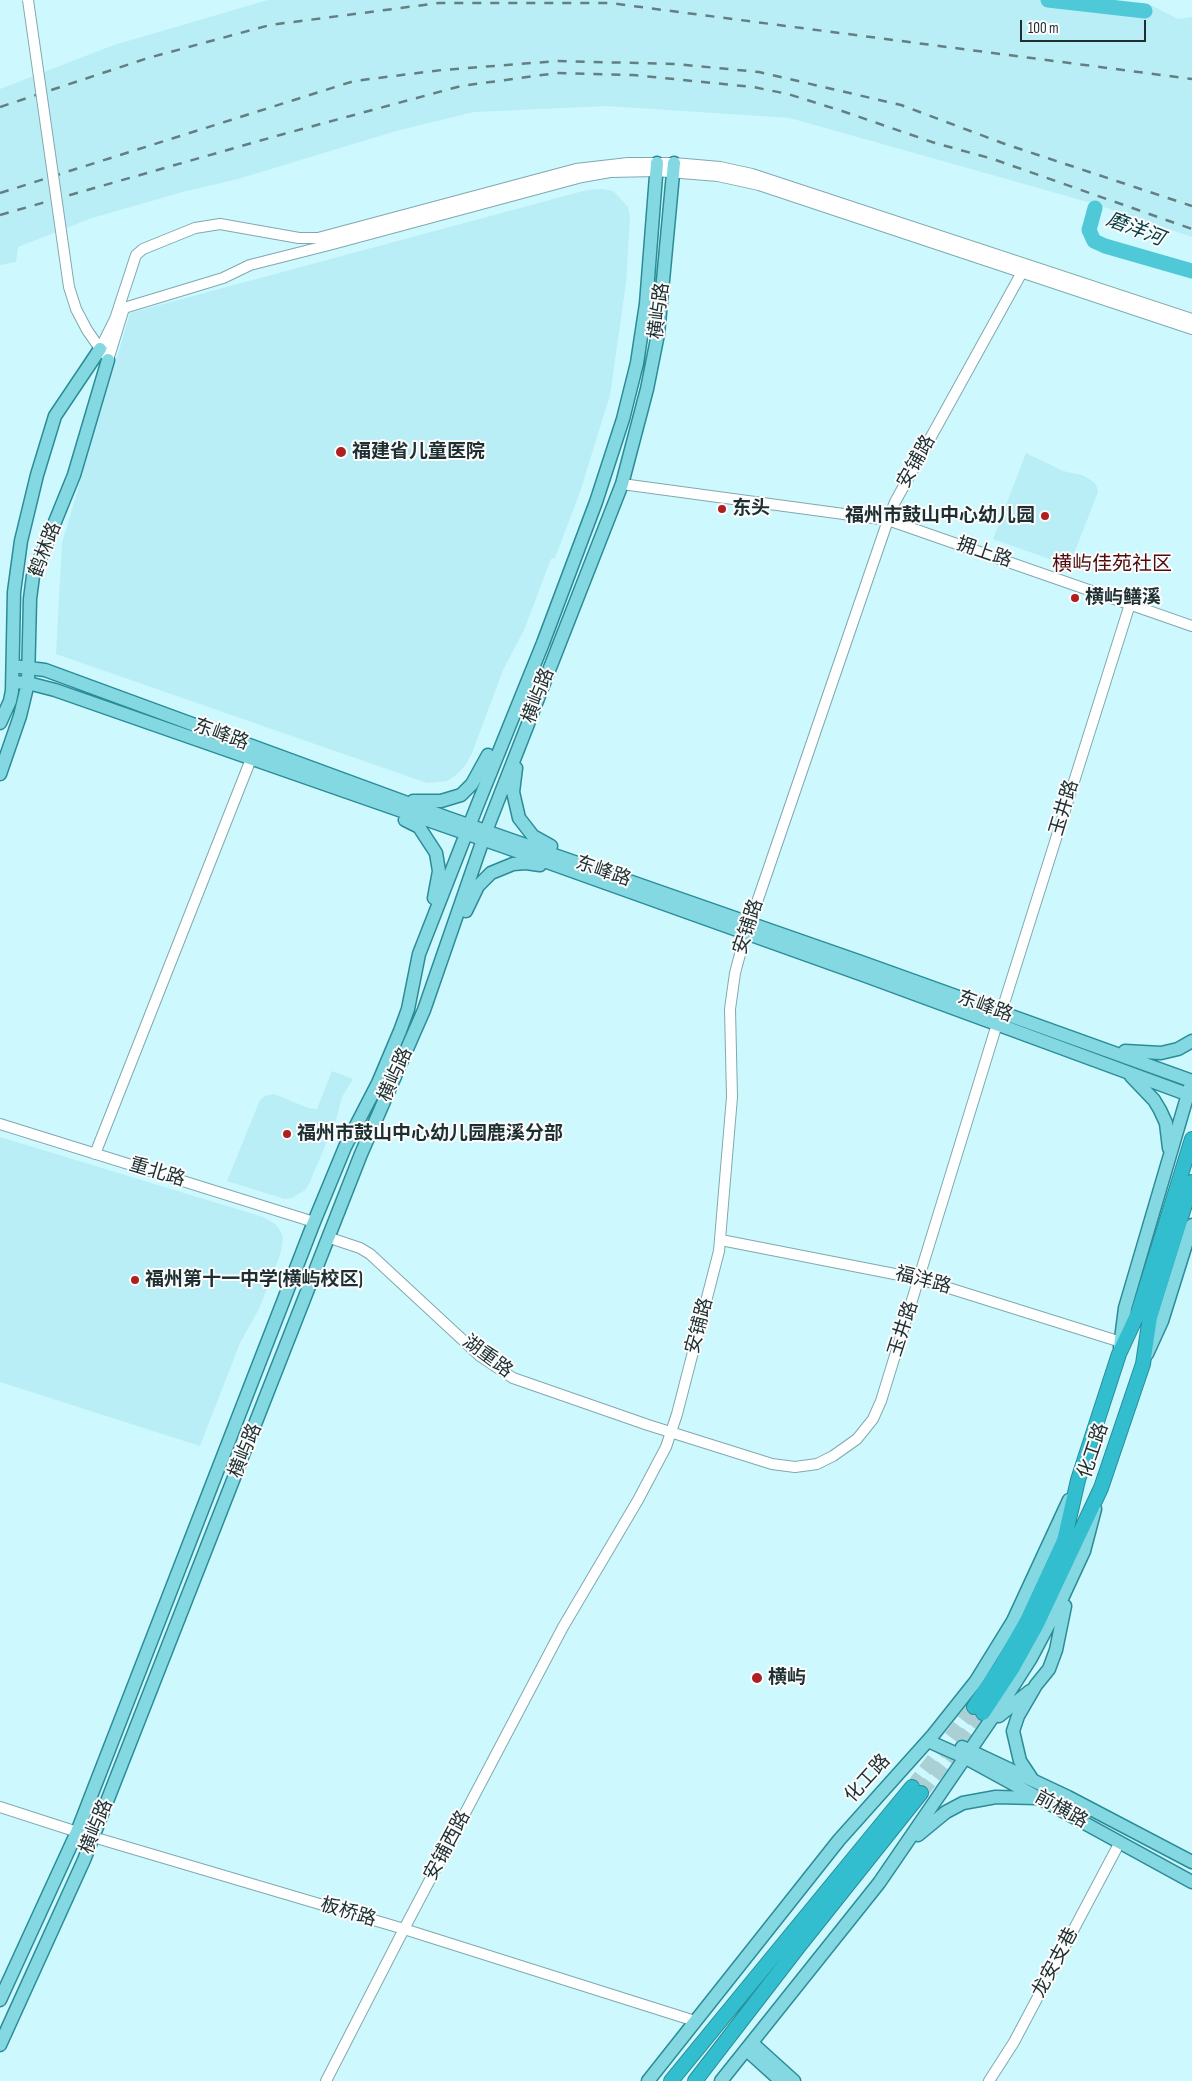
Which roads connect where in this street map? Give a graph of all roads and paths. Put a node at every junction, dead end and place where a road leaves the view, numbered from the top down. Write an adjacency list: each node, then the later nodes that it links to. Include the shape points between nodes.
1 (28, 0): 7 (street, bridge, via 69,287 76,309)
2 (657, 167): 3 (street); 7 (street, via 613,163 584,168 312,238 225,225 195,228 143,249 136,255 115,319); 8 (street, via 582,177 250,265 223,278 124,308); 17 (main road, 横屿路, via 645,312 627,405 596,502)
3 (674, 167): 4 (street, via 747,182); 9 (main road, 横屿路, via 656,348)
4 (1024, 269): 5 (street); 6 (street); 10 (street, 安铺路)
5 (1192, 319)
6 (1192, 329)
7 (100, 349): 8 (street); 13 (main road, 鹤林路, via 55,416 37,475 21,541 15,583)
8 (108, 360): 14 (main road, 鹤林路, via 74,475 33,576)
9 (622, 484): 10 (street, 拥上路); 19 (main road, 横屿路)
10 (888, 520): 11 (street, 拥上路); 29 (street, 安铺路)
11 (1130, 604): 12 (street, 拥上路); 32 (street, 玉井路)
12 (1192, 626)
13 (13, 666): 14 (main road, 东峰路); 15 (main road, 鹤林路)
14 (29, 667): 16 (main road, 鹤林路); 24 (main road, 东峰路)
15 (13, 682): 16 (main road, 东峰路); 18 (main road, 鹤林路, via 10,701)
16 (28, 683): 20 (main road, 鹤林路, via 20,716); 21 (main road, 东峰路)
17 (520, 698): 24 (main road, via 478,775 465,792 436,802); 25 (main road, 横屿路)
18 (0, 723)
19 (521, 742): 26 (main road, 横屿路); 28 (main road, via 513,792 522,824 538,840 596,863)
20 (2, 757): 22 (main road, 鹤林路)
21 (251, 759): 23 (main road, 东峰路); 39 (street)
22 (0, 774)
23 (332, 788): 25 (main road, 东峰路); 30 (main road, via 416,824 434,847 439,878)
24 (398, 800): 25 (main road, 东峰路)
25 (468, 830): 26 (main road, 东峰路); 30 (main road, 横屿路)
26 (485, 835): 27 (main road, 东峰路); 28 (main road, 东峰路); 31 (main road, 横屿路)
27 (575, 872): 29 (main road, 东峰路); 31 (main road, via 526,863 505,866 491,873 475,891)
28 (606, 873): 29 (main road, 东峰路)
29 (747, 928): 32 (main road, 东峰路); 45 (street, 安铺路, via 730,1009 732,1097)
30 (420, 954): 42 (main road, 横屿路, via 400,1031 344,1147)
31 (442, 960): 44 (main road, 横屿路, via 424,1010 361,1154)
32 (999, 1018): 34 (main road, 东峰路); 35 (main road, 东峰路); 46 (street, 玉井路)
33 (1192, 1041): 34 (main road, via 1161,1053)
34 (1094, 1046): 36 (main road, 东峰路)
35 (1125, 1071): 36 (main road, 东峰路); 40 (main road, via 1160,1110 1168,1136)
36 (1191, 1088): 40 (main road)
37 (0, 1124): 39 (street, 重北路)
38 (1192, 1139): 43 (highway, 化工路)
39 (95, 1154): 42 (street, 重北路)
40 (1169, 1154): 47 (main road, via 1125,1308)
41 (1192, 1182): 43 (highway, 化工路)
42 (314, 1222): 60 (main road, 横屿路)
43 (1182, 1231): 47 (highway, 化工路); 50 (highway, 化工路, via 1150,1317 1143,1364)
44 (330, 1238): 48 (street, 湖重路, via 370,1254 480,1356 507,1375); 61 (main road, 横屿路)
45 (721, 1240): 46 (street, 福洋路); 48 (street, 安铺路)
46 (920, 1279): 47 (street, 福洋路); 48 (street, 玉井路, via 875,1415 857,1439 833,1456 809,1466 781,1465)
47 (1120, 1348): 49 (highway, 化工路)
48 (671, 1432): 52 (street, 安铺路, via 646,1486)
49 (1078, 1480): 54 (highway, 化工路, via 1064,1541); 55 (main road, 化工路, via 1013,1620 976,1681)
50 (1101, 1488): 51 (main road, via 1084,1551); 54 (highway, 化工路, via 1038,1624)
51 (1072, 1577): 53 (main road, via 1056,1650 1049,1670); 54 (main road, via 1031,1658)
52 (572, 1612): 66 (street, 安铺西路)
53 (1036, 1685): 54 (main road); 57 (main road, via 1013,1731 1020,1761)
54 (981, 1715): 56 (main road)
55 (930, 1738): 56 (main road, 前横路); 68 (main road, 化工路, via 839,1840)
56 (967, 1754): 57 (main road, 前横路); 58 (main road, 前横路); 63 (main road)
57 (1032, 1779): 64 (main road, 前横路)
58 (1038, 1798): 62 (main road, 前横路); 63 (main road, via 996,1797 964,1803 936,1819)
59 (0, 1807): 60 (street, 板桥路)
60 (76, 1832): 61 (street, 板桥路); 67 (main road, 横屿路)
61 (94, 1837): 66 (street, 板桥路); 69 (main road, 横屿路)
62 (1120, 1842): 65 (main road, 前横路); 78 (street, 龙安支巷, via 1019,2033)
63 (905, 1847): 70 (main road)
64 (1192, 1862)
65 (1192, 1882)
66 (404, 1929): 68 (street, 板桥路); 71 (street, 安铺西路)
67 (0, 2000)
68 (695, 2022): 72 (main road, 化工路)
69 (0, 2045)
70 (749, 2046): 75 (main road); 76 (main road); 77 (main road)
71 (326, 2081)
72 (648, 2081)
73 (672, 2081): 74 (highway, 化工路, via 917,1790)
74 (695, 2081)
75 (721, 2081)
76 (781, 2081)
77 (794, 2081)
78 (989, 2081)

